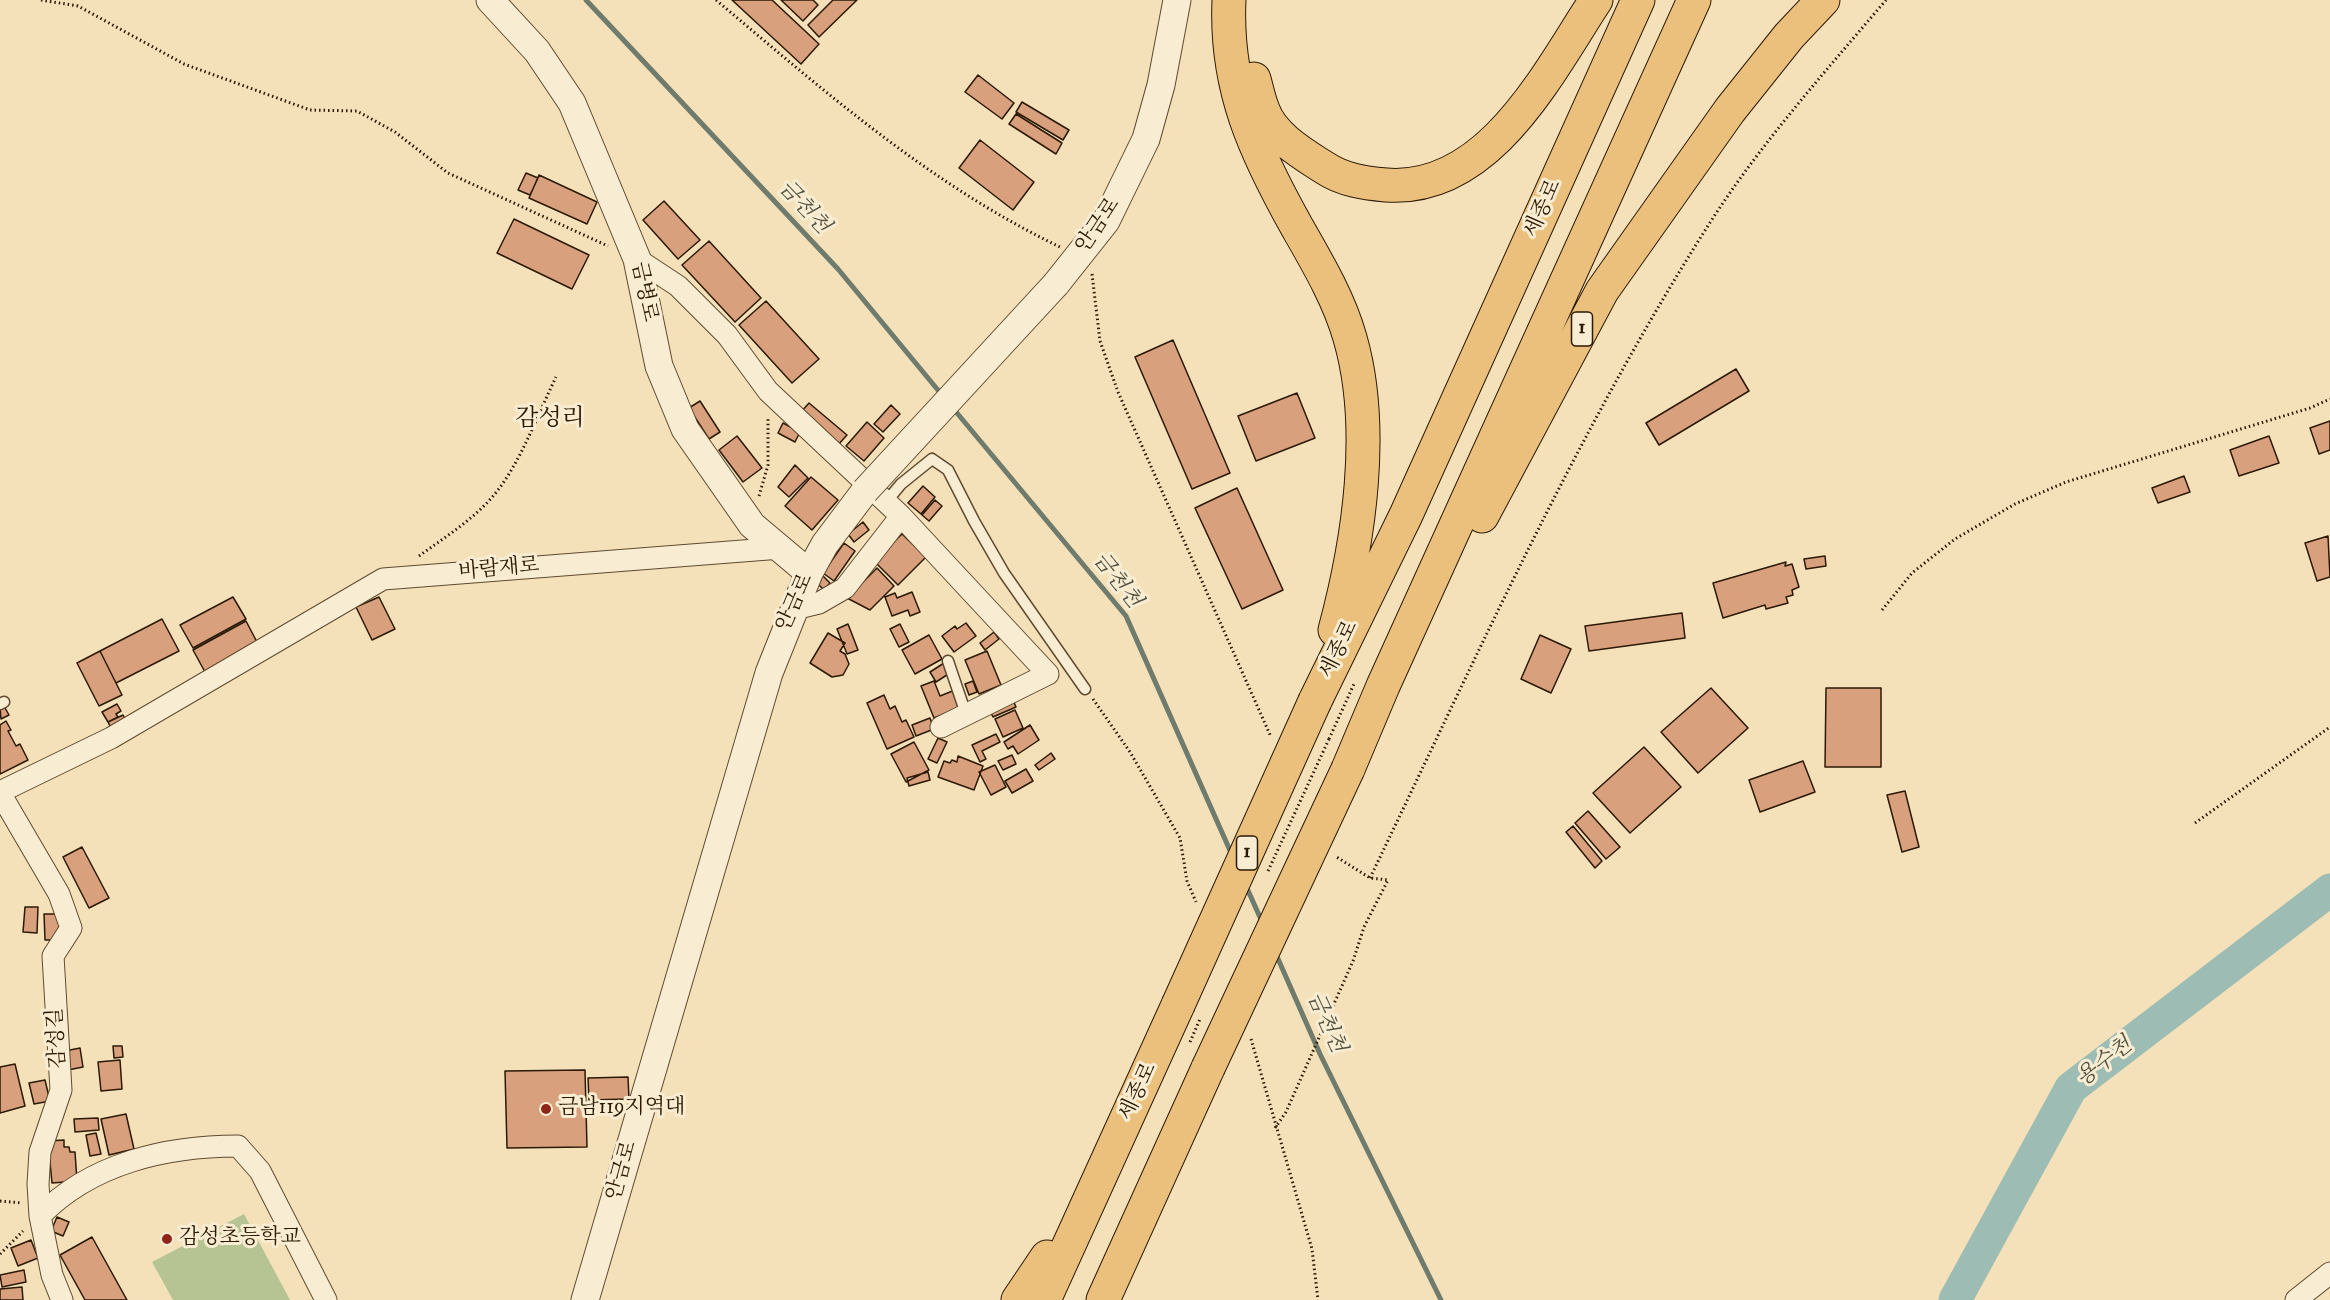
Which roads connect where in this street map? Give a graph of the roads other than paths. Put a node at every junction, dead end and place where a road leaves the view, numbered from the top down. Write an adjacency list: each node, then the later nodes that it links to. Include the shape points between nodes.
1 (490, 0): 9 (street, 금병로, via 537,51 572,103)
2 (1177, 0): 10 (street, 안금로, bridge, via 1146,139 1106,221)
3 (1229, 0): 18 (highway, 1, via 1233,77 1245,122 1263,164 1325,278 1350,337 1362,394 1356,535 1343,601)
4 (1251, 0): 5 (highway, via 1246,35 1251,67 1263,112 1281,136 1338,177 1407,187 1452,172 1492,144 1532,99)
5 (1596, 0)
6 (1638, 0): 18 (highway, 세종로, via 1406,515)
7 (1694, 0): 16 (highway)
8 (1823, 0): 16 (highway, 1, via 1730,110 1602,291 1476,527)
9 (637, 259): 10 (street, via 678,286 727,335 768,391); 11 (street, 금병로, via 658,366 685,429 752,525)
10 (884, 503): 12 (street, 안금로, via 825,544); 13 (street, via 845,588 819,603); 17 (lane, via 932,459 948,470 1004,573); 19 (street, via 1048,674)
11 (781, 548): 12 (street, 금병로); 15 (street, 바람재로, via 383,579)
12 (809, 573): 13 (street, 안금로)
13 (794, 609): 27 (street, 안금로, via 768,673)
14 (948, 661): 19 (lane)
15 (240, 665): 21 (street, 감성길, via 111,738)
16 (1383, 686): 30 (highway, 1, bridge)
17 (1085, 689)
18 (1315, 701): 22 (highway, 세종로 / 1, bridge)
19 (966, 714): 20 (street)
20 (941, 727)
21 (0, 793): 23 (street, 감성길, via 59,894 71,928 53,956 61,1090 40,1152)
22 (1103, 1170): 28 (highway); 29 (highway, 세종로 / 1)
23 (40, 1216): 25 (street, 감성길, via 52,1275); 26 (street, via 61,1195 81,1183 144,1157 195,1146 238,1146 260,1171)
24 (2330, 1272): 31 (street)
25 (62, 1300)
26 (326, 1300)
27 (585, 1300)
28 (1018, 1300)
29 (1044, 1300)
30 (1103, 1300)
31 (2296, 1300)

